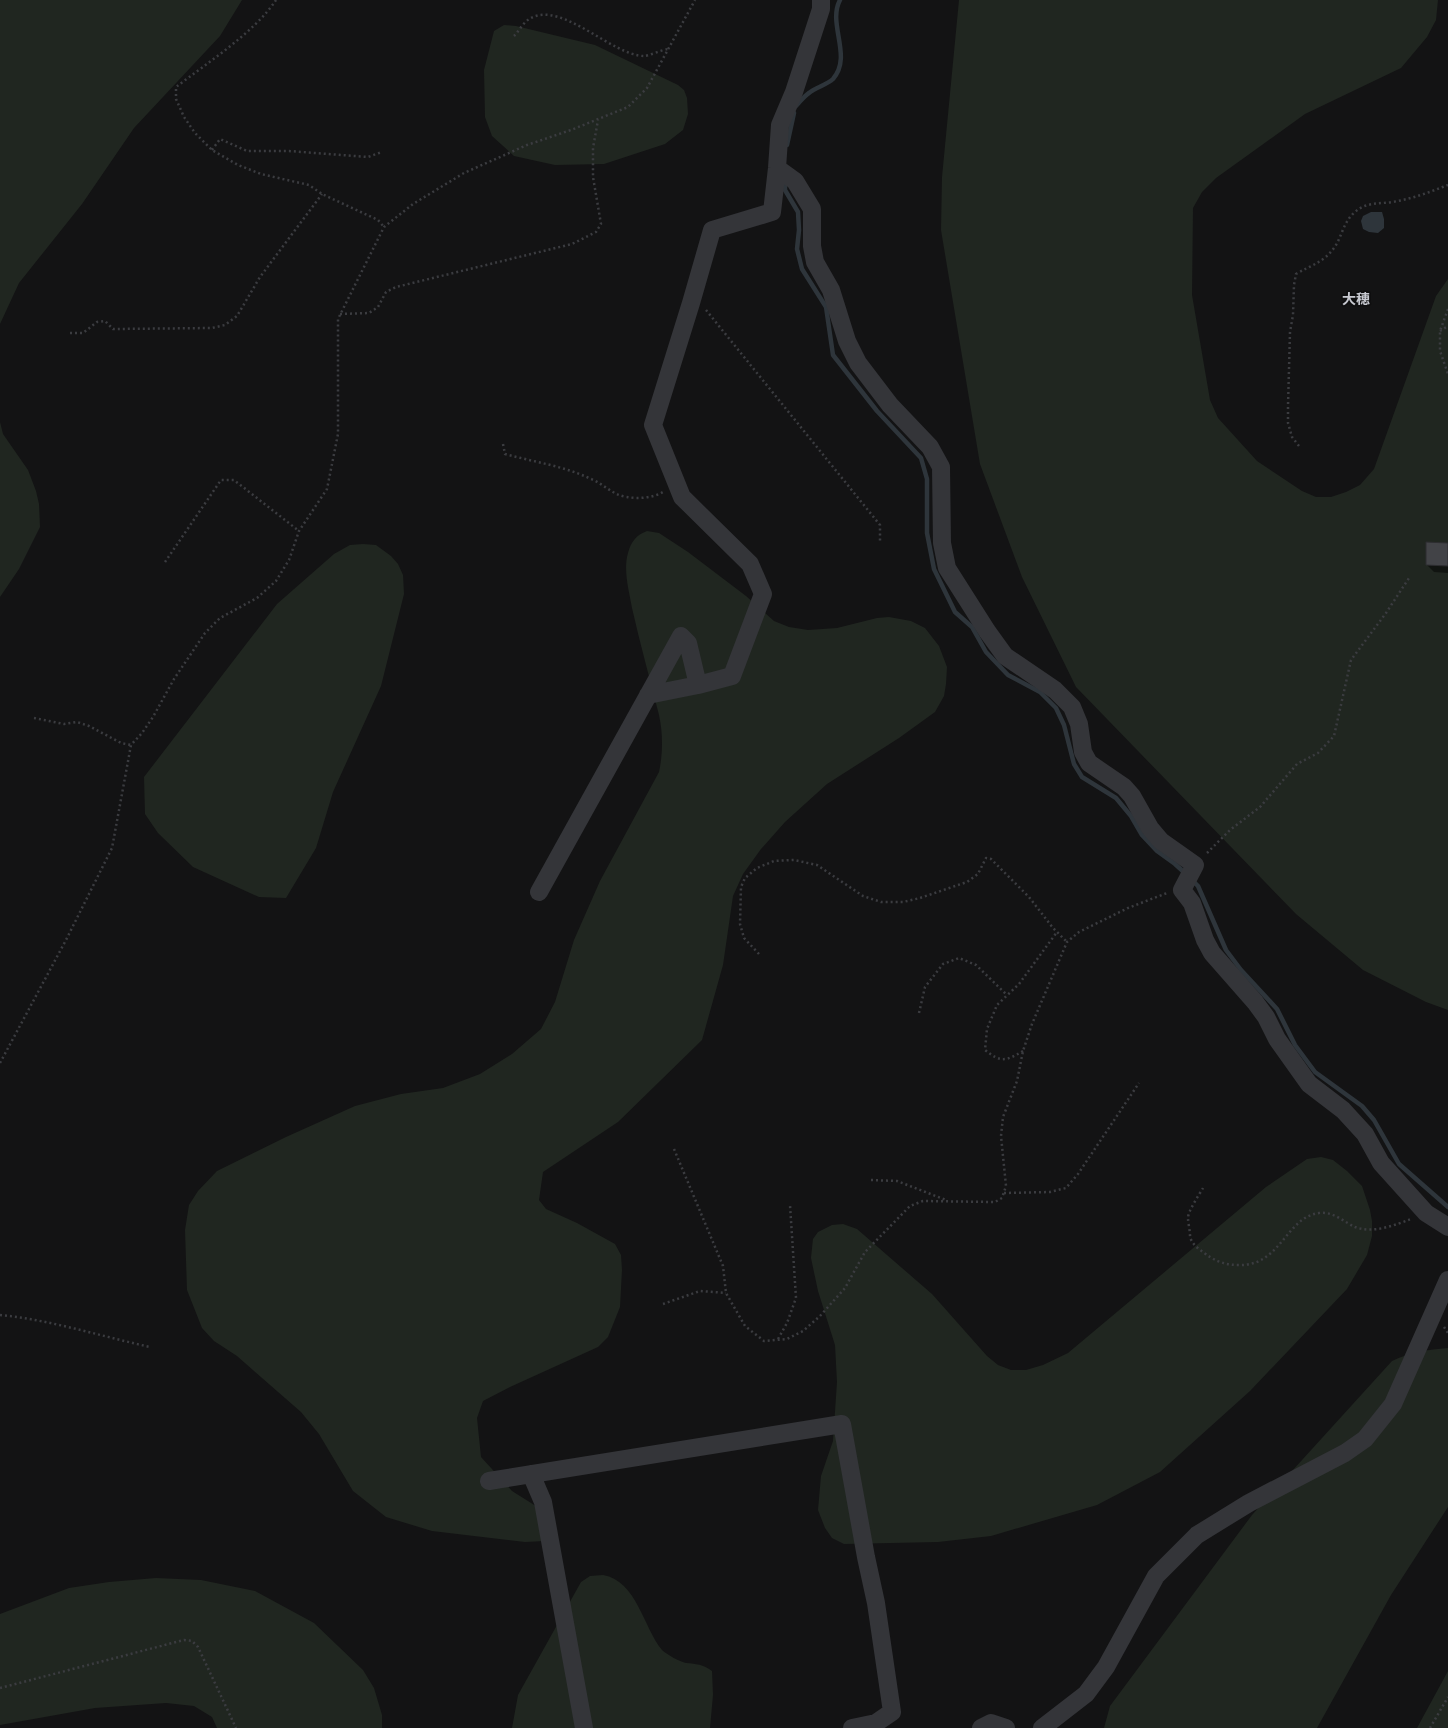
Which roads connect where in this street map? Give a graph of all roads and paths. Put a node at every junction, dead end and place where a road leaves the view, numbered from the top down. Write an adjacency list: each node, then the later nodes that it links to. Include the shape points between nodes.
1 (276, 0): 7 (path, via 269,12 246,33 176,87 176,99 184,117)
2 (695, 0): 5 (path)
3 (821, 0): 9 (street, via 821,9 794,92 780,125)
4 (514, 36): 5 (path, via 529,19 538,15 548,15 570,22 633,54 646,56)
5 (668, 49): 6 (path, via 647,88 628,106)
6 (598, 120): 12 (path, via 527,145 464,173 414,204); 15 (path, via 592,148 593,177 602,224 596,232 572,244 396,287 386,292 378,307 369,313)
7 (212, 150): 8 (path, via 220,139 247,151 289,151 368,157); 11 (path, via 238,166 309,185)
8 (382, 152)
9 (777, 168): 13 (street, via 772,212 712,230); 31 (street, via 795,180 812,209 812,246 815,262 831,290 847,340 858,363 890,405 930,447 941,467 942,543 947,568 1005,656 1055,690 1072,707 1079,724 1083,752 1089,763 1124,787 1161,841)
10 (1448, 185): 21 (path, via 1416,196 1376,203 1359,209 1348,219 1335,247 1323,261 1296,274 1294,315 1290,332 1288,424 1292,437)
11 (322, 194): 12 (path, via 378,220); 18 (path, via 260,277 237,316 225,325 212,328 113,329 105,321 97,322 83,333)
12 (384, 227): 15 (path)
13 (691, 303): 22 (street, via 654,425); 24 (path, via 709,311 880,525)
14 (1448, 309): 17 (path)
15 (340, 314): 23 (path, via 338,434 327,489)
16 (1448, 326): 17 (path)
17 (1440, 331): 19 (path, via 1440,351)
18 (70, 333)
19 (1448, 374)
20 (503, 444): 22 (path, via 505,454 560,467 593,479 614,494 627,498 646,498 660,494)
21 (1299, 446)
22 (676, 483): 27 (street, via 682,497 750,564 763,594 732,676)
23 (299, 531): 25 (path, via 234,480 221,480); 30 (path, via 290,560 276,581 257,598 220,618 206,633 174,679 154,717)
24 (880, 542)
25 (165, 562)
26 (1409, 578): 31 (path, via 1351,660 1334,736 1318,753 1297,764 1260,807 1230,830)
27 (698, 685): 28 (street); 28 (street, via 688,643 681,636)
28 (648, 695): 33 (street)
29 (34, 718): 30 (path, via 64,724 77,722 121,743)
30 (131, 745): 40 (path, via 112,848)
31 (1195, 865): 32 (street)
32 (1182, 890): 35 (path, via 1128,908 1080,932); 48 (street, via 1192,903 1212,953 1255,1002 1309,1084 1343,1110 1365,1134 1382,1163)
33 (539, 892)
34 (1057, 932): 35 (path); 36 (path, via 1029,897 991,859 986,858 978,874 967,882 903,902 881,902 863,896 816,865 794,860 774,861 757,868 745,878 742,887 740,924 744,938); 37 (path)
35 (1067, 942): 39 (path)
36 (759, 954)
37 (1008, 995): 38 (path, via 976,965 959,958 943,964 925,987); 39 (path, via 997,1006 989,1024 985,1050 997,1059 1009,1059)
38 (919, 1013)
39 (1023, 1051): 45 (path, via 1017,1081 1003,1117 1006,1186)
40 (0, 1063)
41 (1139, 1083): 45 (path, via 1066,1188 1050,1192)
42 (674, 1149): 51 (path, via 722,1266)
43 (871, 1180): 46 (path, via 897,1181)
44 (1203, 1188): 48 (path, via 1188,1216 1191,1239 1201,1251 1227,1265 1259,1262 1303,1219 1320,1212 1330,1213 1356,1227 1377,1229 1393,1226)
45 (1004, 1192): 46 (path, via 1002,1198 995,1202)
46 (949, 1201): 54 (path, via 923,1201 910,1206 865,1252 846,1288 820,1316 803,1331 787,1339)
47 (790, 1204): 54 (path, via 796,1298)
48 (1426, 1213): 49 (street)
49 (1448, 1227)
50 (1448, 1280): 65 (street, via 1393,1404 1365,1439 1345,1453 1249,1503 1197,1535 1156,1576 1106,1667 1086,1694)
51 (726, 1293): 52 (path, via 700,1291); 54 (path, via 745,1326 764,1341)
52 (663, 1304)
53 (0, 1315): 55 (path, via 26,1318)
54 (778, 1340)
55 (150, 1347)
56 (530, 1474): 57 (street); 61 (street, via 543,1502); 62 (street, via 842,1424 876,1603 892,1712 876,1723)
57 (488, 1481)
58 (0, 1688): 60 (path, via 184,1640 192,1641 198,1647)
59 (1448, 1697): 66 (path)
60 (236, 1728)
61 (584, 1728)
62 (852, 1728)
63 (981, 1728): 64 (street, via 991,1723)
64 (1006, 1728)
65 (1042, 1728)
66 (1430, 1728)

